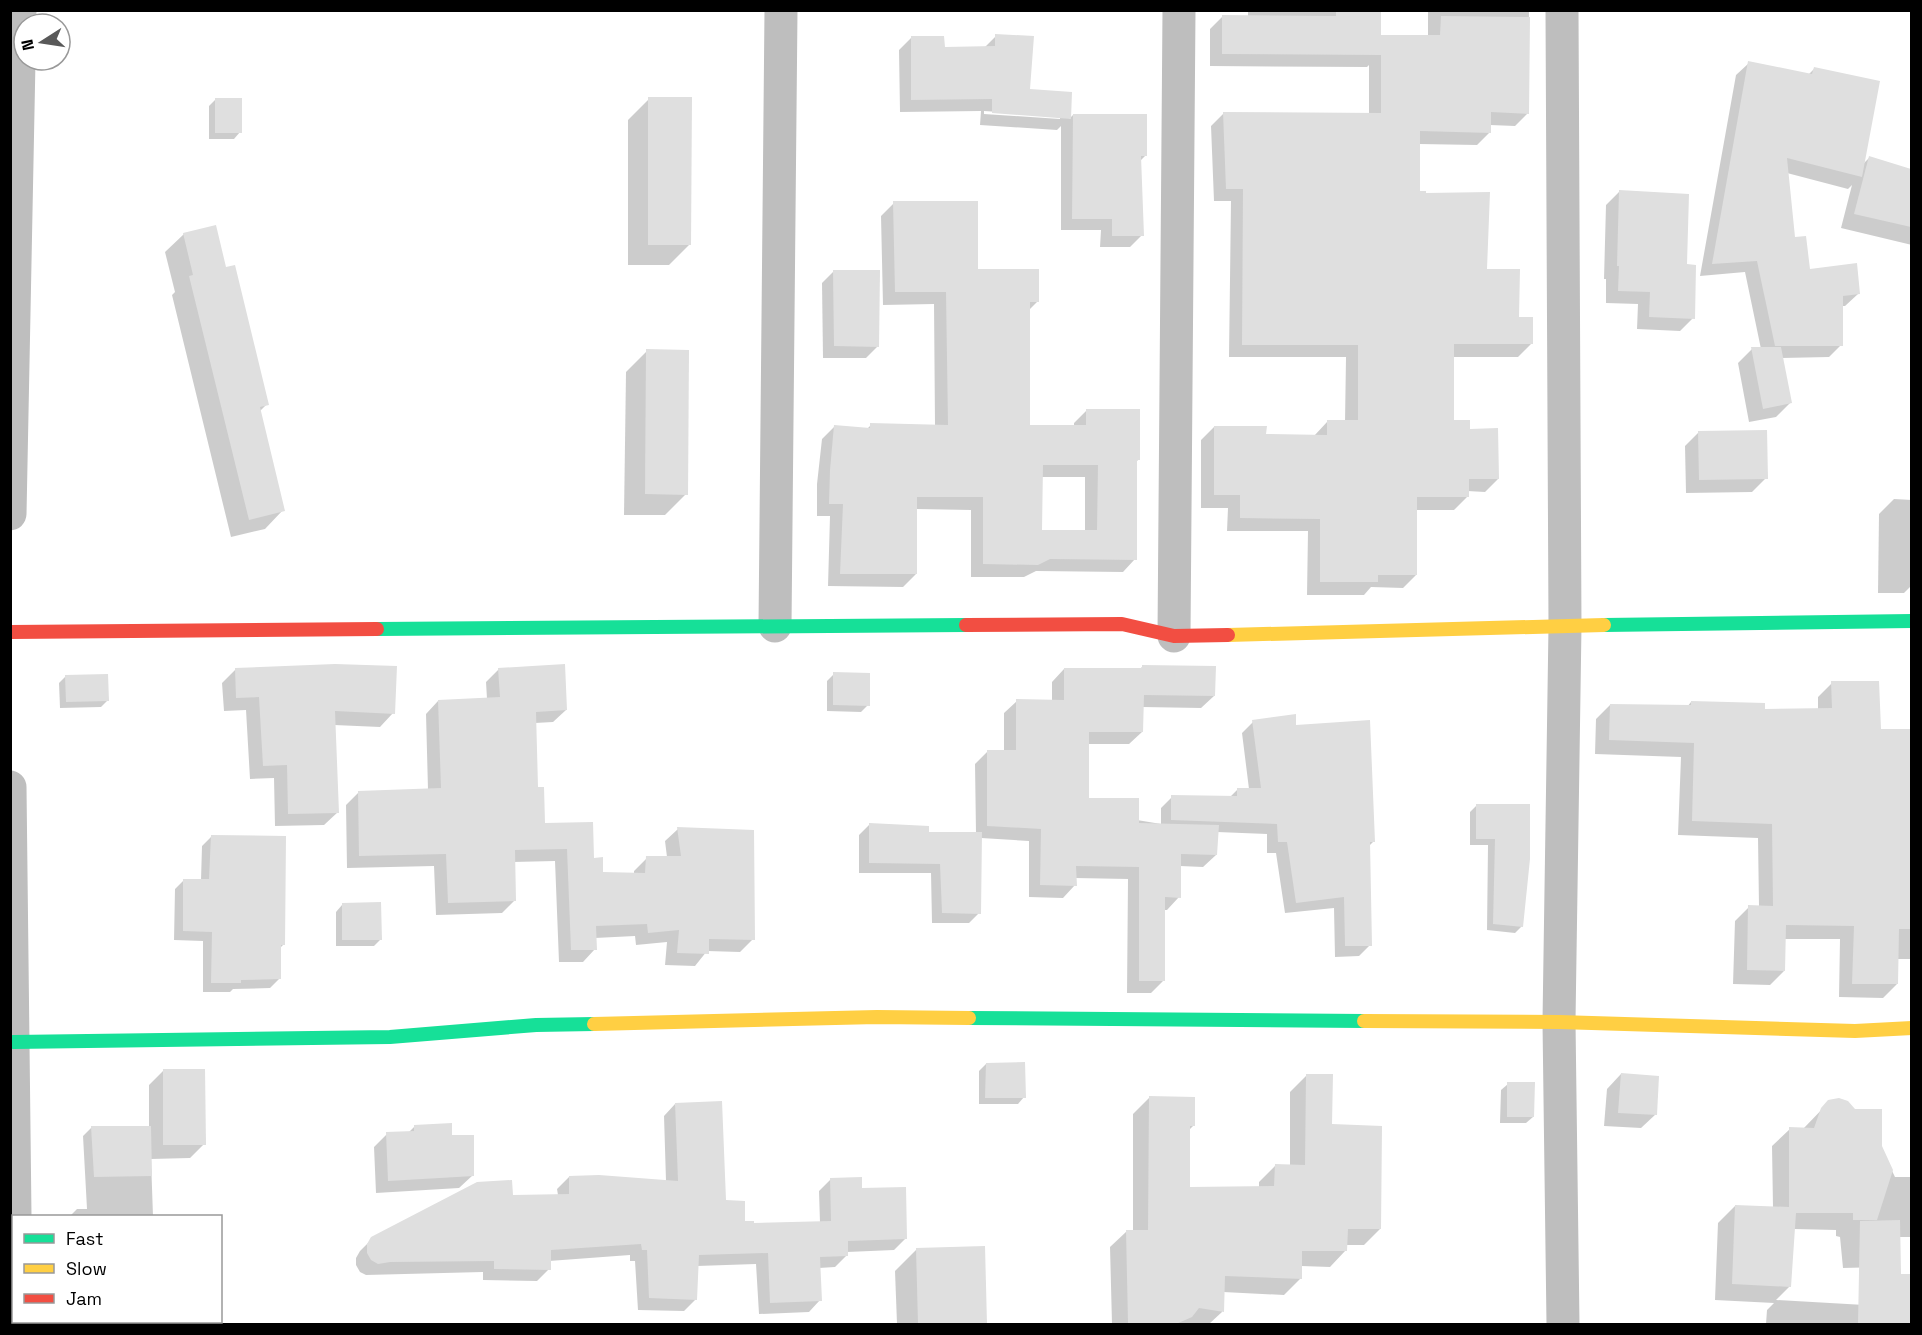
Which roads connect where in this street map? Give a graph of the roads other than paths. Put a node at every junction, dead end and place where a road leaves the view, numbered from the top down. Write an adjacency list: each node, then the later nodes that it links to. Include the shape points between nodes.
1 (21, 10): 5 (street)
2 (781, 10): 7 (street)
3 (1179, 10): 10 (street)
4 (1562, 10): 8 (street)
5 (10, 514)
6 (1911, 621): 8 (street)
7 (775, 626): 9 (street); 10 (street, via 1122,624)
8 (1566, 626): 10 (street); 12 (street)
9 (10, 632)
10 (1174, 636)
11 (10, 787): 14 (street)
12 (1559, 1022): 13 (street, via 1855,1031); 14 (street, via 877,1017 536,1025 390,1037); 16 (street)
13 (1911, 1028)
14 (13, 1042): 15 (street)
15 (15, 1215)
16 (1563, 1324)

